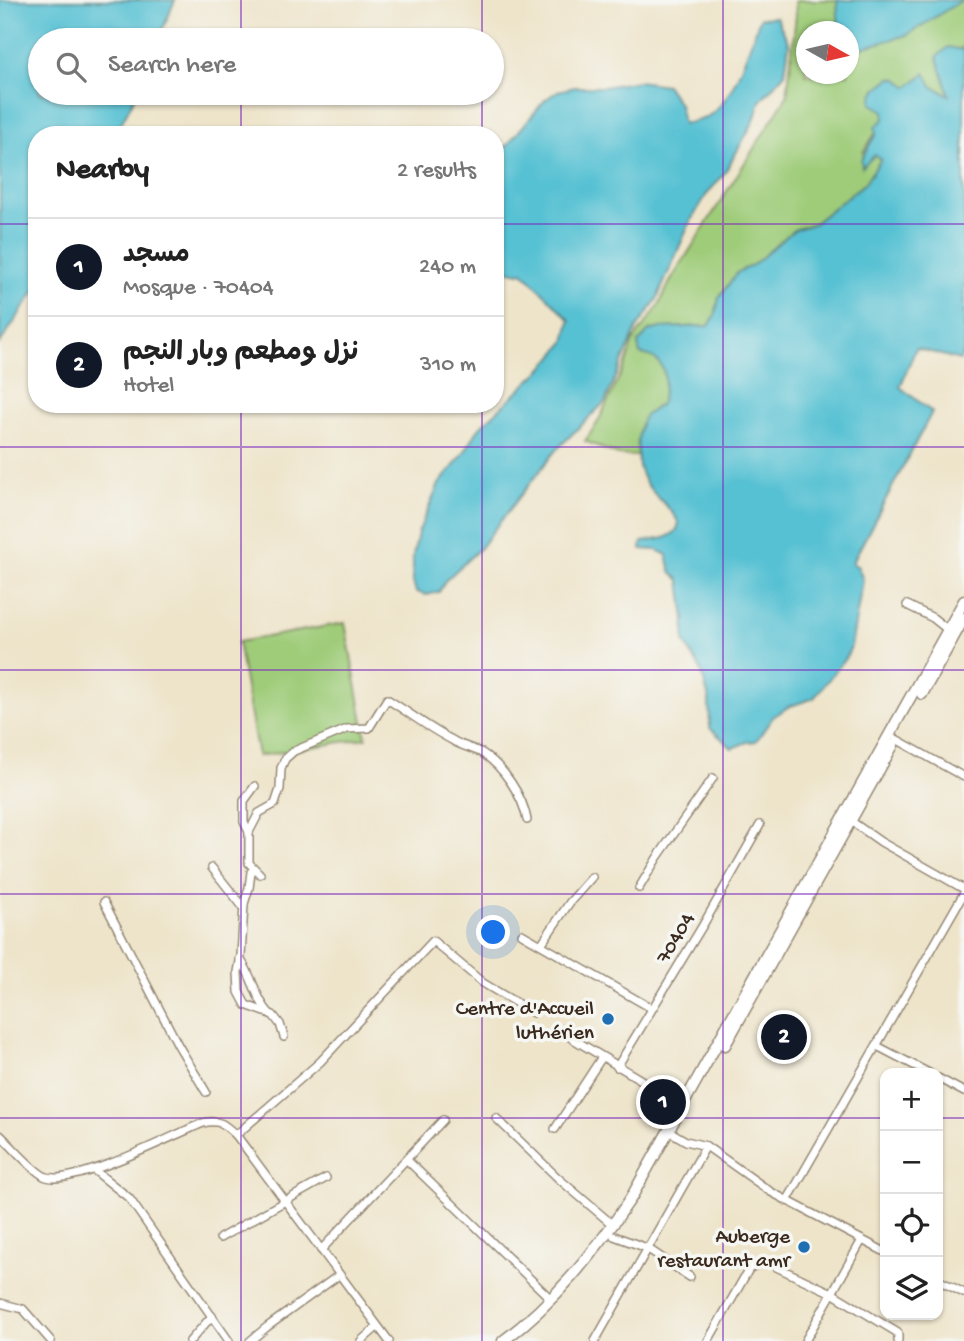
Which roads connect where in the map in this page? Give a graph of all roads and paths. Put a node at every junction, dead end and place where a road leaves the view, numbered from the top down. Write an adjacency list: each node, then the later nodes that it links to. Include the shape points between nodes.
1 (964, 601): 4 (main road)
2 (907, 605): 4 (street)
3 (964, 618): 5 (main road)
4 (948, 630): 9 (main road)
5 (896, 739): 6 (street); 9 (main road)
6 (964, 777)
7 (713, 778): 17 (street)
8 (255, 786): 12 (street, via 244,801)
9 (848, 819): 18 (street); 36 (main road); 40 (main road)
10 (527, 820): 12 (street, via 499,767 387,699 369,727 347,729 285,759 275,804 259,813)
11 (760, 825): 24 (street, 70404)
12 (249, 832): 15 (street, via 248,863)
13 (212, 868): 20 (street)
14 (251, 872): 20 (street)
15 (260, 874)
16 (592, 877): 22 (street)
17 (639, 888)
18 (964, 891): 29 (street)
19 (104, 902): 35 (street)
20 (244, 905): 23 (street)
21 (522, 934): 22 (street)
22 (542, 943): 24 (street)
23 (240, 959): 26 (street); 26 (street, via 239,992 246,1004)
24 (651, 1008): 31 (street, 70404)
25 (533, 1013): 42 (street, via 483,984 433,941 320,1062)
26 (269, 1014): 28 (street, via 280,1024)
27 (568, 1036): 30 (street)
28 (284, 1037)
29 (877, 1046): 32 (street); 48 (street)
30 (602, 1057): 31 (street); 39 (street)
31 (617, 1067): 36 (street)
32 (919, 1068)
33 (943, 1080): 34 (street)
34 (964, 1091)
35 (206, 1092)
36 (683, 1105): 40 (main road)
37 (496, 1118): 49 (street)
38 (443, 1120): 44 (street)
39 (555, 1129)
40 (672, 1133): 43 (street); 49 (main road)
41 (0, 1135): 45 (street, via 42,1175 64,1178)
42 (236, 1135): 45 (street, via 215,1120 202,1123); 47 (street)
43 (706, 1146): 48 (street); 52 (street)
44 (407, 1160): 54 (street); 60 (street)
45 (94, 1170): 62 (street, via 129,1198)
46 (326, 1178): 47 (street)
47 (285, 1200): 50 (street); 54 (street)
48 (787, 1201): 51 (street)
49 (613, 1231): 52 (street); 60 (main road); 64 (main road, via 553,1307)
50 (220, 1238)
51 (862, 1240): 53 (street); 58 (street)
52 (647, 1248): 56 (street); 71 (street)
53 (880, 1249)
54 (321, 1250): 55 (street)
55 (339, 1275): 63 (street); 68 (street)
56 (690, 1277)
57 (943, 1282): 59 (street)
58 (832, 1293): 72 (street, via 770,1264 758,1264 749,1269); 73 (street); 74 (street, via 898,1333)
59 (964, 1293)
60 (551, 1299): 64 (main road)
61 (0, 1303): 65 (street, via 23,1309)
62 (212, 1316): 66 (street); 67 (street)
63 (377, 1327): 69 (street); 70 (street)
64 (507, 1340)
65 (51, 1341)
66 (190, 1341)
67 (229, 1341)
68 (250, 1341)
69 (360, 1341)
70 (389, 1341)
71 (595, 1341)
72 (709, 1341)
73 (805, 1341)
74 (898, 1341)

